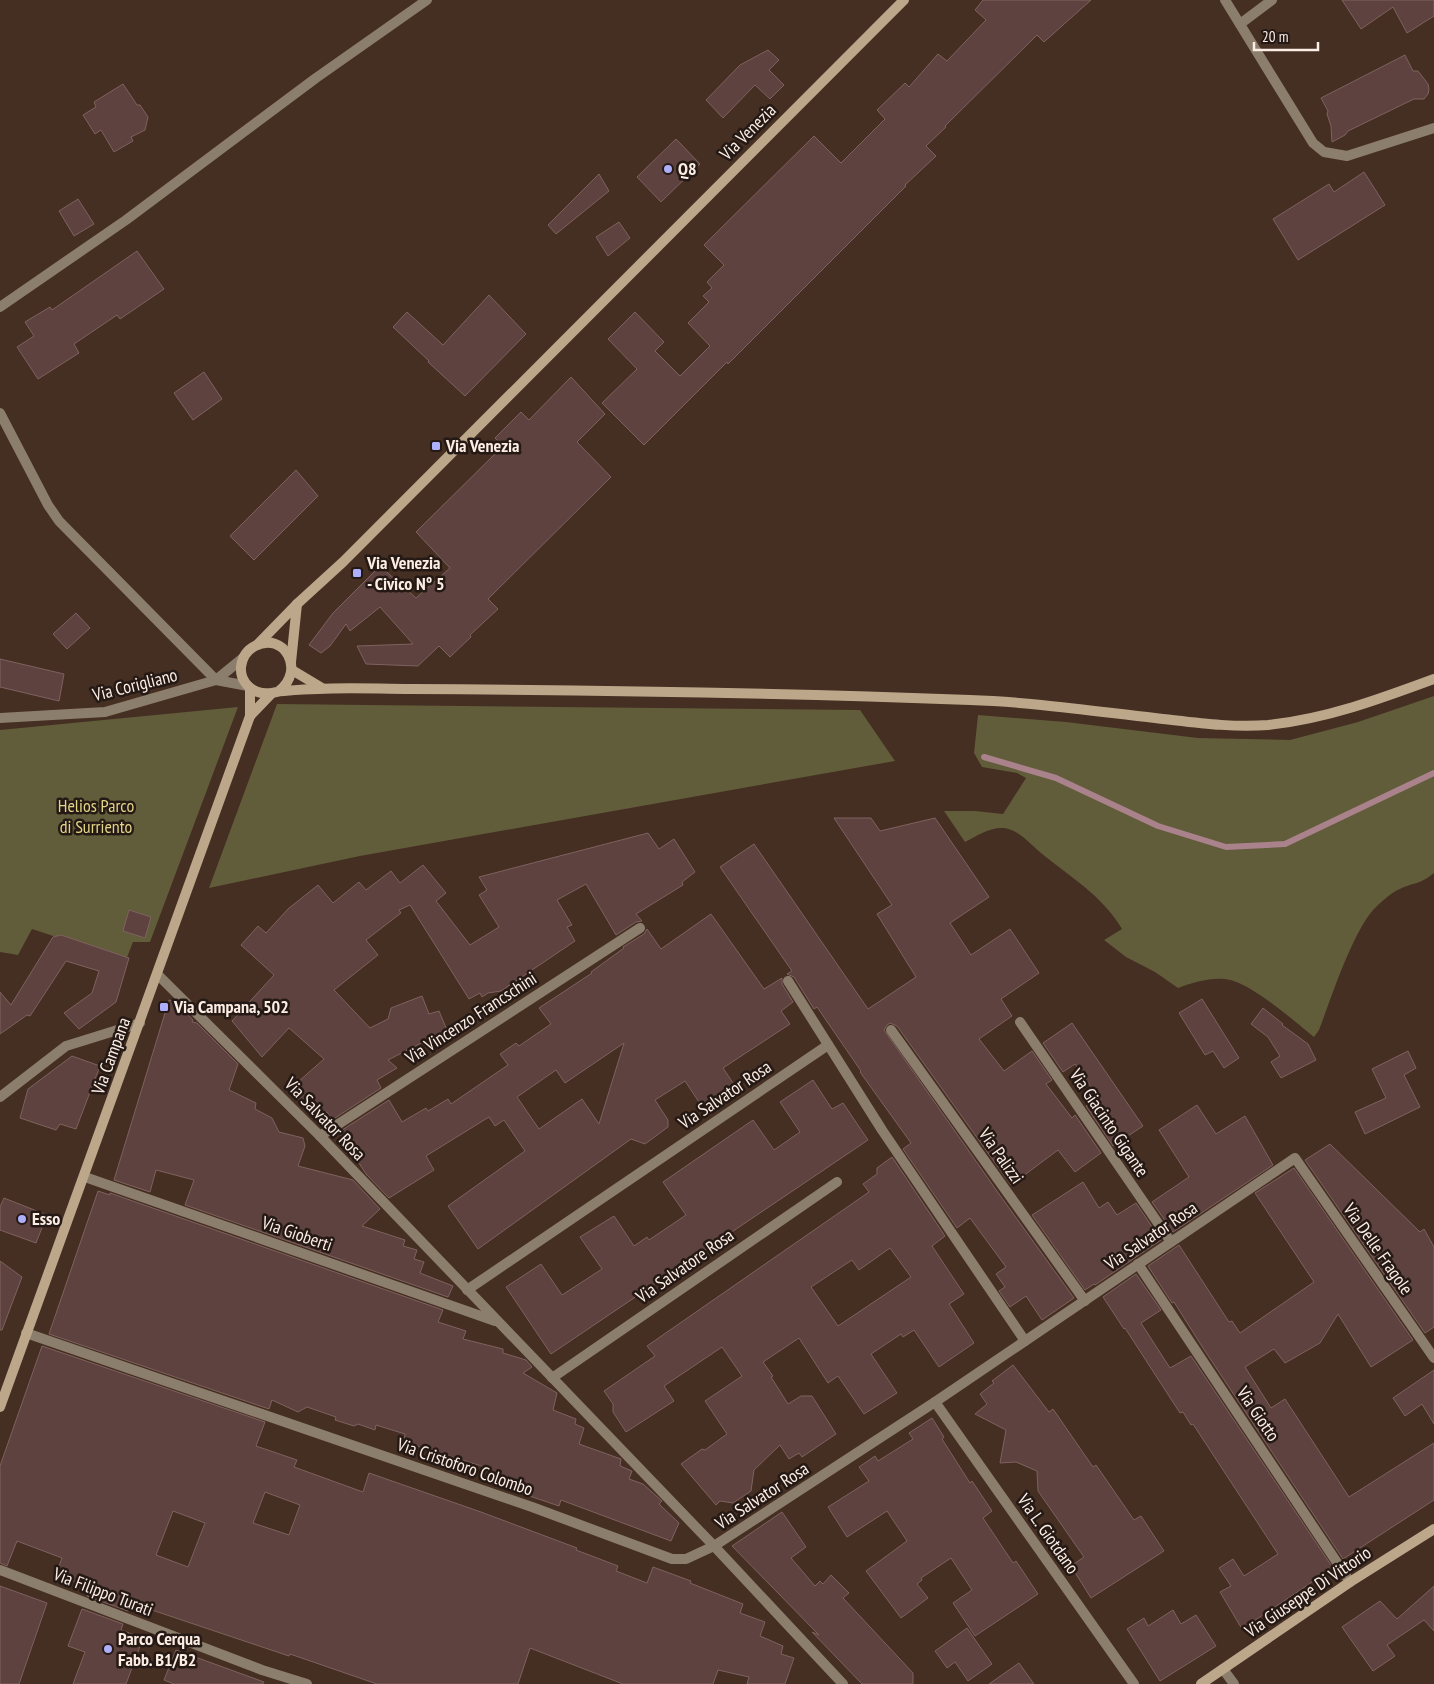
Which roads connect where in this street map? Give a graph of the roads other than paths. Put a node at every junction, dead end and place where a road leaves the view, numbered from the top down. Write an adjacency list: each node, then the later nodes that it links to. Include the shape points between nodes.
1 (427, 0): 7 (street, via 126,220)
2 (904, 0): 9 (main road, Via Venezia, via 343,562)
3 (1225, 0): 5 (street)
4 (1272, 0): 5 (street)
5 (1240, 24): 6 (street, via 1313,143 1324,152 1347,156)
6 (1434, 128)
7 (0, 307)
8 (0, 413): 14 (street, via 59,521)
9 (297, 604): 10 (main road, Via Venezia); 12 (main road)
10 (258, 644): 11 (main road); 12 (main road, via 274,644 288,654)
11 (243, 658): 14 (street); 15 (main road, via 241,673)
12 (292, 666): 16 (main road); 17 (main road, via 286,686)
13 (1434, 679): 16 (main road, via 1358,706 1265,725 1215,725 1014,701 566,690)
14 (216, 680): 15 (street); 19 (street, Via Corigliano, via 105,712)
15 (249, 687): 17 (main road, via 263,694); 18 (main road)
16 (322, 688): 17 (main road)
17 (275, 692): 18 (main road)
18 (250, 716): 21 (main road, Via Campana)
19 (0, 718)
20 (640, 928): 28 (street, Via Vincenzo Francschini)
21 (158, 974): 24 (main road, Via Campana); 28 (street, Via Salvator Rosa)
22 (788, 981): 26 (street)
23 (1020, 1022): 32 (street, Via Giacinto Gigante)
24 (140, 1023): 27 (street, via 66,1046); 30 (main road, Via Campana)
25 (892, 1030): 35 (street, Via Palizzi)
26 (828, 1045): 34 (street, Via Salvator Rosa); 38 (street)
27 (0, 1097)
28 (320, 1136): 34 (street, Via Salvator Rosa)
29 (1296, 1158): 32 (street, Via Salvator Rosa); 39 (street, Via Delle Fragole)
30 (84, 1177): 36 (street, Via Gioberti); 37 (main road, Via Campana)
31 (837, 1182): 40 (street, Via Salvatore Rosa)
32 (1171, 1242): 33 (street, Via Salvator Rosa)
33 (1138, 1264): 35 (street, Via Salvator Rosa); 46 (street, Via Giotto)
34 (467, 1290): 36 (street, Via Salvator Rosa)
35 (1085, 1301): 38 (street, Via Salvator Rosa)
36 (498, 1322): 40 (street, Via Salvator Rosa)
37 (26, 1333): 42 (main road, Via Campana); 44 (street, Via Cristoforo Colombo, via 532,1507 672,1559 686,1559)
38 (1024, 1341): 41 (street, Via Salvator Rosa)
39 (1434, 1358)
40 (552, 1378): 44 (street, Via Salvator Rosa)
41 (935, 1402): 44 (street, Via Salvator Rosa); 50 (street, Via L. Giotdano)
42 (0, 1407)
43 (1434, 1529): 46 (main road, Via Giuseppe Di Vittorio)
44 (714, 1546): 49 (street)
45 (0, 1570): 48 (street, Via Filippo Turati, via 262,1670)
46 (1350, 1582): 47 (main road, Via Giuseppe Di Vittorio)
47 (1223, 1669): 51 (main road, Via Giuseppe Di Vittorio); 52 (street)
48 (307, 1684)
49 (843, 1684)
50 (1134, 1684)
51 (1202, 1684)
52 (1234, 1684)

